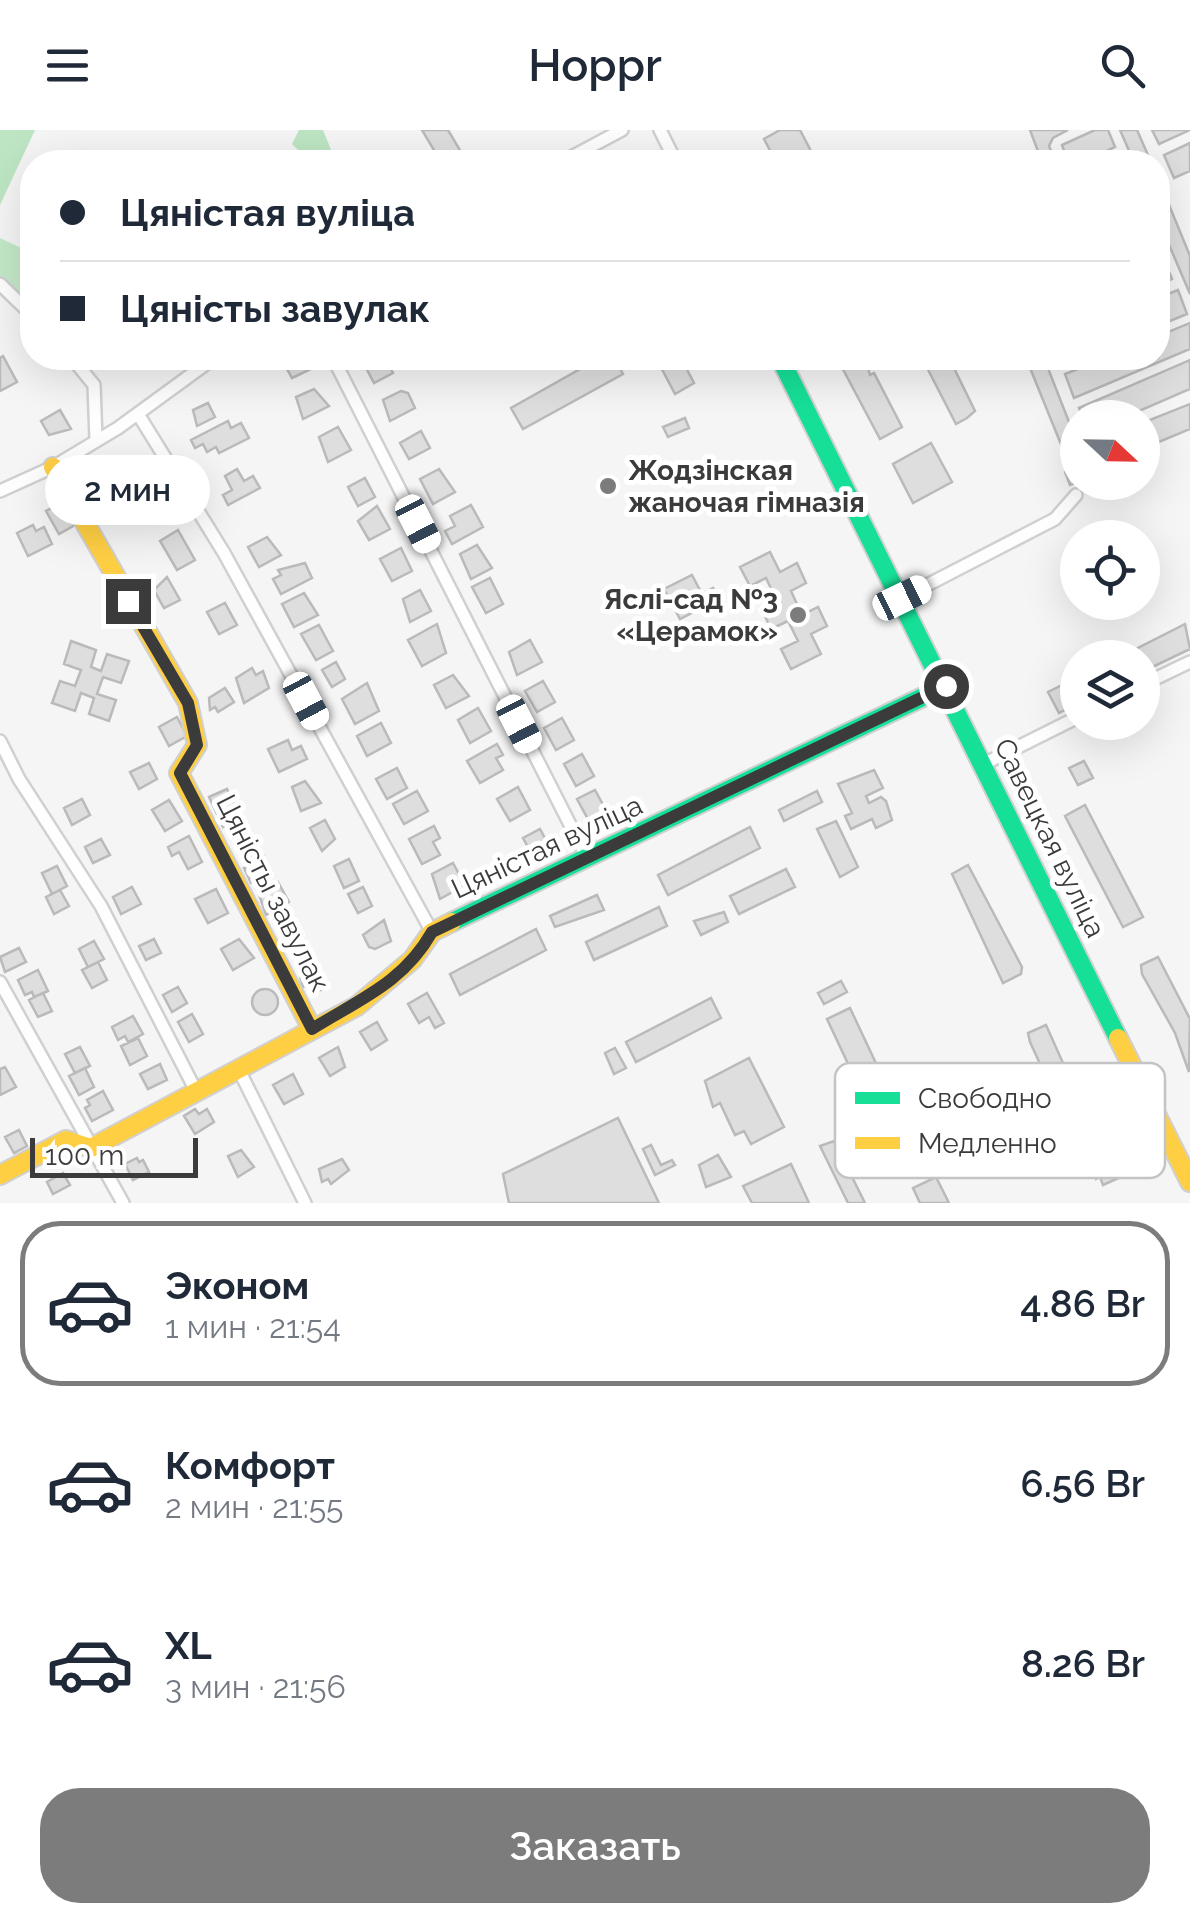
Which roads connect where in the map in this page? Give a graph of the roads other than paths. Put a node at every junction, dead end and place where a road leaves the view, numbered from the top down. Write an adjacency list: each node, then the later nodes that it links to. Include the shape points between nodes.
1 (622, 130): 2 (street)
2 (584, 150)
3 (0, 284): 4 (street)
4 (20, 303)
5 (82, 370): 10 (street, via 94,385)
6 (198, 370): 9 (street)
7 (338, 370): 21 (street)
8 (786, 370): 14 (street, Савецкая вуліца)
9 (138, 414): 10 (street); 22 (street, via 233,569)
10 (96, 440): 11 (street)
11 (53, 467): 12 (street); 24 (street, Цяністы завулак, via 188,703 197,745 180,773)
12 (0, 491)
13 (1072, 500): 14 (street, via 1056,520)
14 (902, 598): 17 (street, Савецкая вуліца)
15 (1190, 662): 16 (street)
16 (1160, 676)
17 (946, 686): 20 (street, Савецкая вуліца); 21 (street, Цяністая вуліца)
18 (1060, 726): 20 (street)
19 (0, 741): 27 (street, via 101,906)
20 (984, 764): 25 (street, Савецкая вуліца)
21 (587, 858): 22 (street, Цяністая вуліца)
22 (432, 932): 24 (street, Цяністая вуліца, via 380,992)
23 (0, 982): 29 (street)
24 (312, 1029): 26 (street, Цяністая вуліца)
25 (1131, 1063)
26 (239, 1070): 27 (street, Цяністая вуліца); 33 (street)
27 (195, 1089): 29 (street, Цяністая вуліца)
28 (1165, 1131): 31 (street, Савецкая вуліца)
29 (91, 1148): 30 (street, via 66,1140); 32 (street)
30 (0, 1175)
31 (1190, 1182)
32 (123, 1203)
33 (304, 1203)

